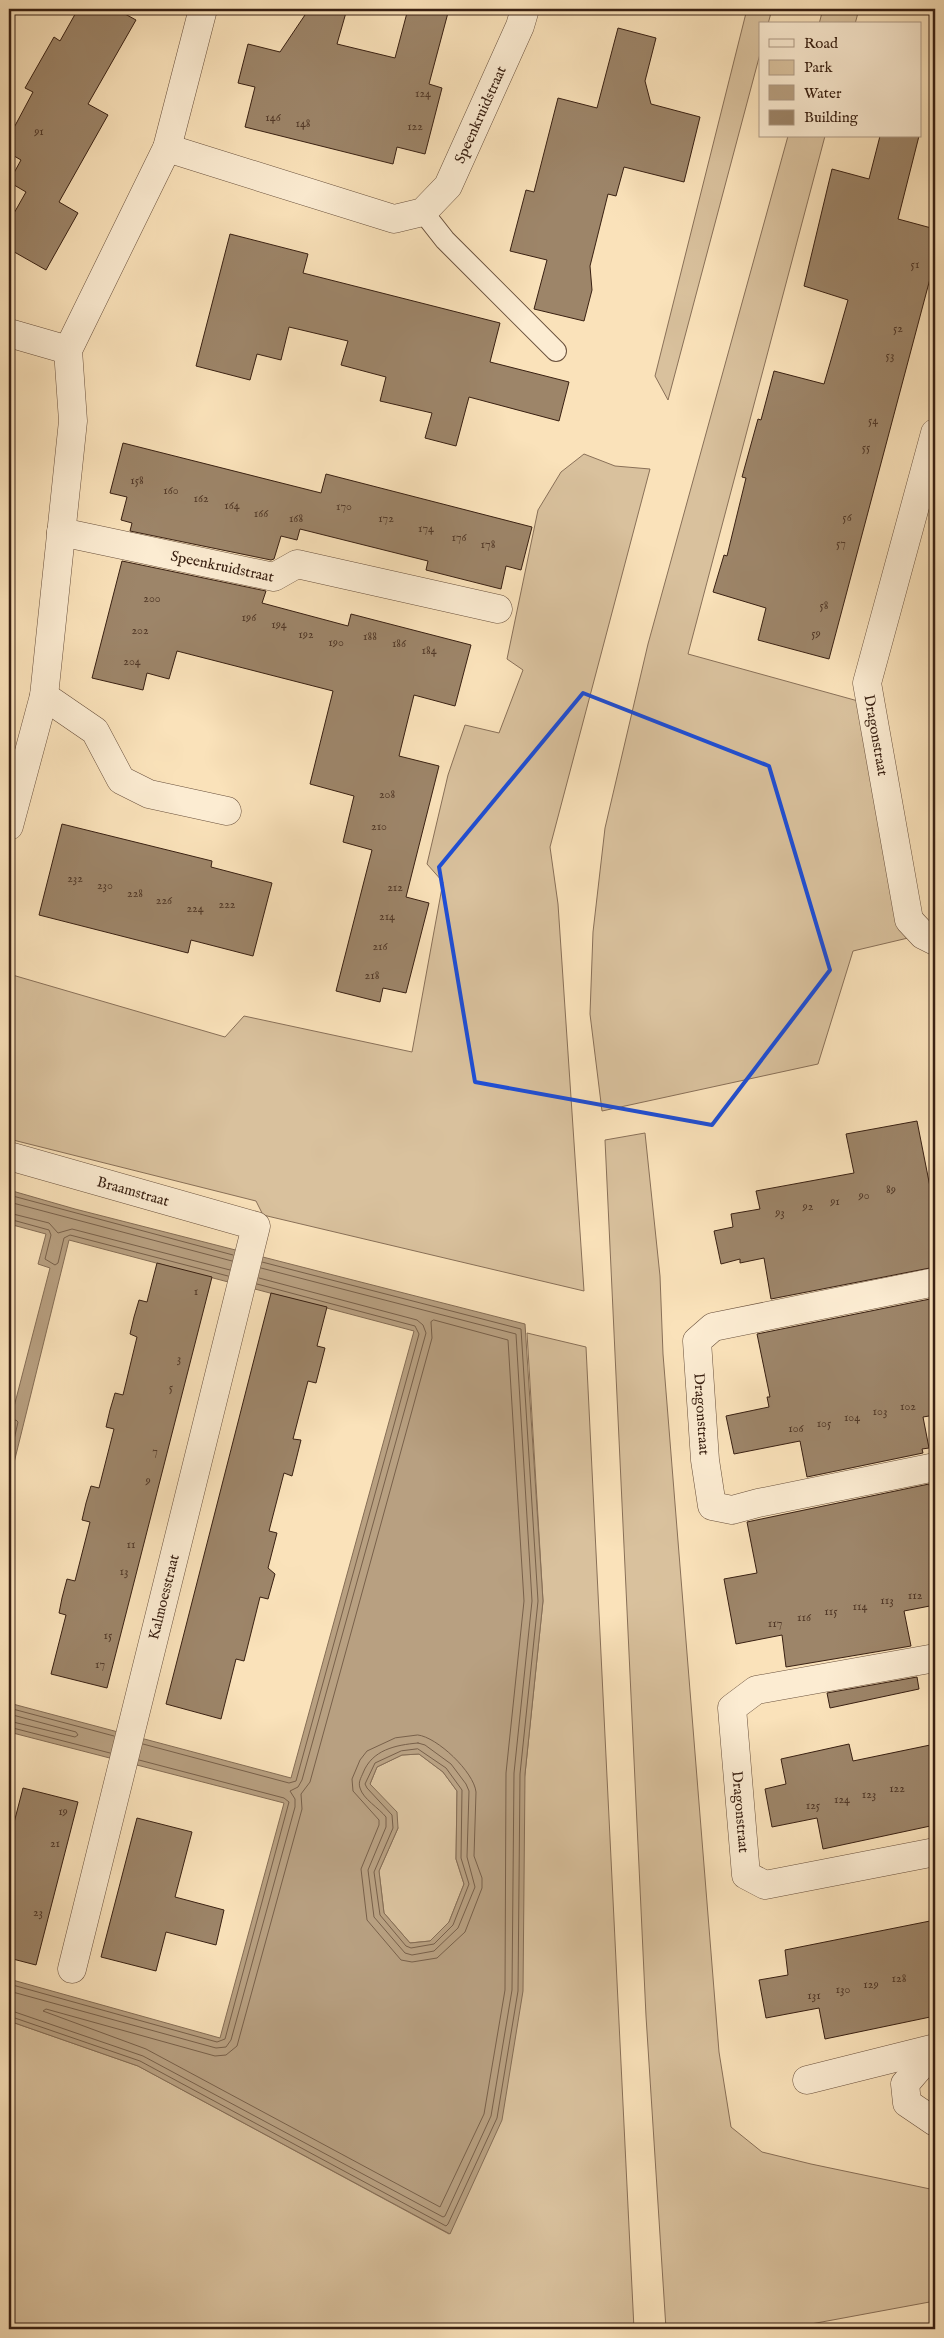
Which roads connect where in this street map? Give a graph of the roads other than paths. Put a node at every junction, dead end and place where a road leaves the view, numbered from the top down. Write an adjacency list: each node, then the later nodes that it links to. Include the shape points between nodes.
1 (203, 9): 3 (street)
2 (525, 9): 4 (street, Speenkruidstraat, via 448,186)
3 (167, 148): 4 (street, via 394,219); 6 (street)
4 (423, 212): 7 (lane, via 444,240)
5 (9, 333): 6 (street)
6 (68, 350): 9 (street, via 73,421)
7 (556, 351)
8 (935, 433): 14 (street, Dragonstraat, via 867,683 909,920 923,935)
9 (61, 532): 10 (street, Speenkruidstraat, via 274,577 298,564); 11 (street)
10 (498, 609)
11 (44, 696): 12 (street, via 95,731 121,780 149,794); 13 (street)
12 (227, 811)
13 (9, 826)
14 (935, 941)
15 (9, 1156): 16 (street, Braamstraat)
16 (256, 1226): 21 (street, Kalmoesstraat)
17 (935, 1282): 18 (street, Dragonstraat, via 713,1327 697,1341 712,1506 732,1510)
18 (935, 1468)
19 (935, 1658): 20 (street, Dragonstraat, via 756,1690 732,1708 746,1875 765,1885)
20 (935, 1852)
21 (72, 1969)
22 (935, 2049): 23 (street); 24 (street, via 905,2084 907,2103)
23 (807, 2080)
24 (935, 2122)

